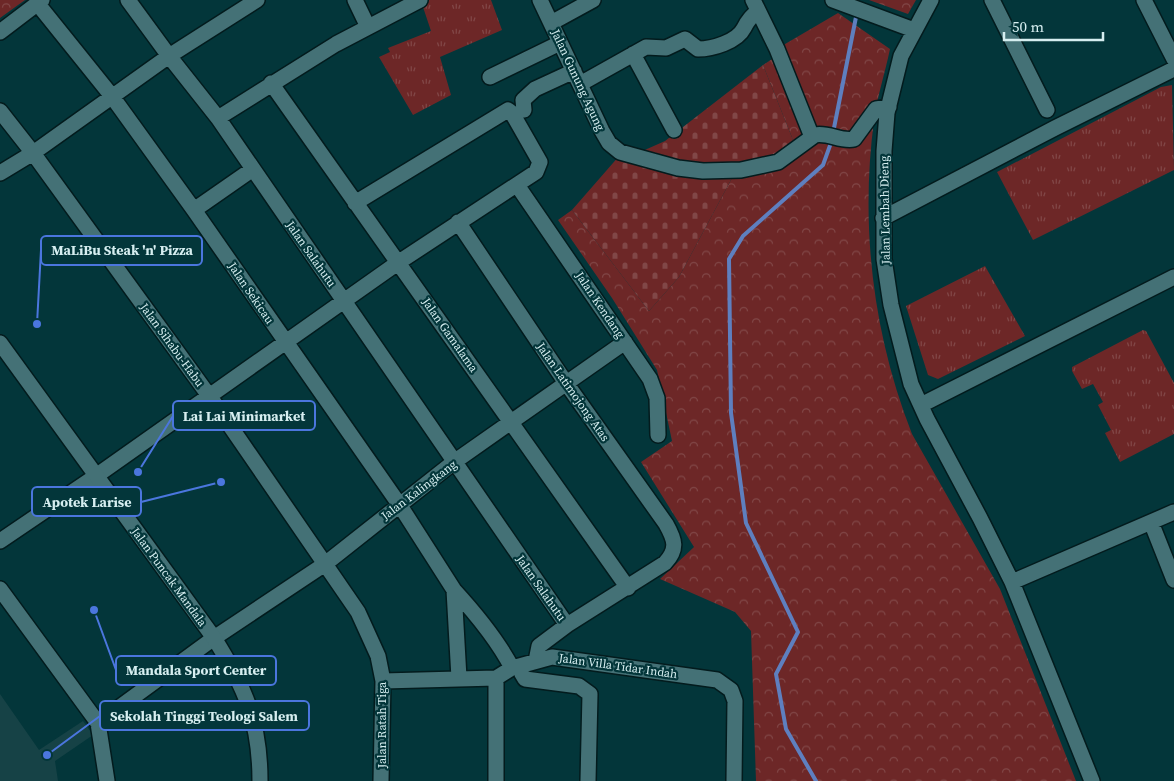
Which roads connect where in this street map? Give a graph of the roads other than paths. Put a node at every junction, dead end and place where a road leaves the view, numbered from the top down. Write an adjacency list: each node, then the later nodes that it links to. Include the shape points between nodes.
1 (257, 0): 19 (street)
2 (355, 0): 14 (street)
3 (420, 0): 14 (street)
4 (540, 0): 13 (street, Jalan Gunung Agung)
5 (593, 0): 13 (street)
6 (932, 0): 15 (street, Jalan Lembah Dieng)
7 (992, 0): 29 (street)
8 (1144, 0): 20 (street)
9 (40, 2): 16 (street); 25 (street, Jalan Sekicau)
10 (134, 2): 19 (street, Jalan Salahutu)
11 (839, 2): 15 (street)
12 (756, 5): 18 (street, via 743,30 724,45 698,49 685,39 666,48 646,46); 32 (street)
13 (551, 23): 17 (street, Jalan Gunung Agung)
14 (368, 27): 24 (street)
15 (914, 30): 26 (street, Jalan Lembah Dieng, via 901,56)
16 (0, 32)
17 (560, 43): 22 (street); 23 (street, Jalan Gunung Agung)
18 (633, 54): 23 (street); 31 (street)
19 (169, 56): 25 (street); 30 (street, Jalan Salahutu)
20 (1174, 59)
21 (1174, 69): 39 (street)
22 (490, 77)
23 (577, 78): 28 (street, via 529,93 523,100); 32 (street, Jalan Gunung Agung, via 609,143 620,152 678,168 722,171 755,168 778,162)
24 (272, 83): 30 (street); 37 (street, Jalan Gamalama)
25 (111, 95): 33 (street); 38 (street, Jalan Sekicau)
26 (888, 107): 32 (street, via 876,109 854,139); 39 (street, Jalan Lembah Dieng)
27 (0, 110): 33 (street, Jalan Sihabu-Habu)
28 (524, 110)
29 (1047, 110)
30 (218, 118): 34 (street, Jalan Salahutu)
31 (674, 130)
32 (817, 135)
33 (33, 153): 35 (street); 48 (street, Jalan Sihabu-Habu)
34 (253, 169): 38 (street); 43 (street, Jalan Salahutu)
35 (0, 173)
36 (517, 185): 37 (street, via 536,172 540,162 508,110); 40 (street); 45 (street, Jalan Kendang)
37 (355, 203): 41 (street, Jalan Gamalama)
38 (194, 210): 44 (street, Jalan Sekicau)
39 (883, 218): 49 (street, Jalan Lembah Dieng, via 884,259 891,305)
40 (458, 222): 41 (street); 47 (street, Jalan Latimojong Atas)
41 (399, 262): 43 (street); 50 (street, Jalan Gamalama)
42 (1174, 277): 49 (street)
43 (344, 302): 44 (street); 52 (street, Jalan Salahutu)
44 (284, 342): 48 (street); 54 (street, Jalan Sekicau)
45 (626, 342): 47 (street, Jalan Kalingkang); 51 (street, Jalan Kendang, via 644,368 657,398)
46 (0, 343): 53 (street, Jalan Puncak Mandala)
47 (566, 383): 50 (street, Jalan Kalingkang); 61 (street, Jalan Latimojong Atas, via 674,536 672,555 665,563)
48 (208, 396): 53 (street); 58 (street, Jalan Sihabu-Habu)
49 (920, 405): 60 (street, Jalan Lembah Dieng)
50 (511, 421): 52 (street, Jalan Kalingkang); 61 (street, Jalan Gamalama)
51 (658, 435)
52 (454, 462): 54 (street, Jalan Kalingkang); 64 (street, Jalan Salahutu)
53 (96, 476): 57 (street); 65 (street, Jalan Puncak Mandala)
54 (399, 504): 58 (street, Jalan Kalingkang); 63 (street, Jalan Sekicau)
55 (1174, 512): 56 (street)
56 (1151, 522): 59 (street); 60 (street)
57 (0, 541)
58 (325, 564): 65 (street, Jalan Kalingkang); 70 (street, Jalan Ratah Tiga, via 365,627 378,656)
59 (1174, 580)
60 (1012, 582): 78 (street, Jalan Lembah Dieng)
61 (628, 588): 64 (street)
62 (0, 589): 71 (street)
63 (454, 590): 67 (street, Jalan Sekicau); 68 (street)
64 (567, 625): 66 (street, via 539,646)
65 (214, 638): 71 (street, Jalan Kalingkang); 73 (street, Jalan Puncak Mandala, via 251,706 258,737)
66 (536, 660): 67 (street, Jalan Villa Tidar Indah); 77 (street, Jalan Villa Tidar Indah, via 564,658 717,680 725,684 735,701)
67 (517, 667): 69 (street, Jalan Villa Tidar Indah); 76 (street, Jalan Sekicau, via 525,679 579,686 590,694)
68 (459, 678): 69 (street); 70 (street)
69 (496, 678): 75 (street)
70 (383, 681): 74 (street, Jalan Ratah Tiga)
71 (98, 723): 72 (street)
72 (107, 781)
73 (260, 781)
74 (381, 781)
75 (496, 781)
76 (588, 781)
77 (734, 781)
78 (1092, 781)

